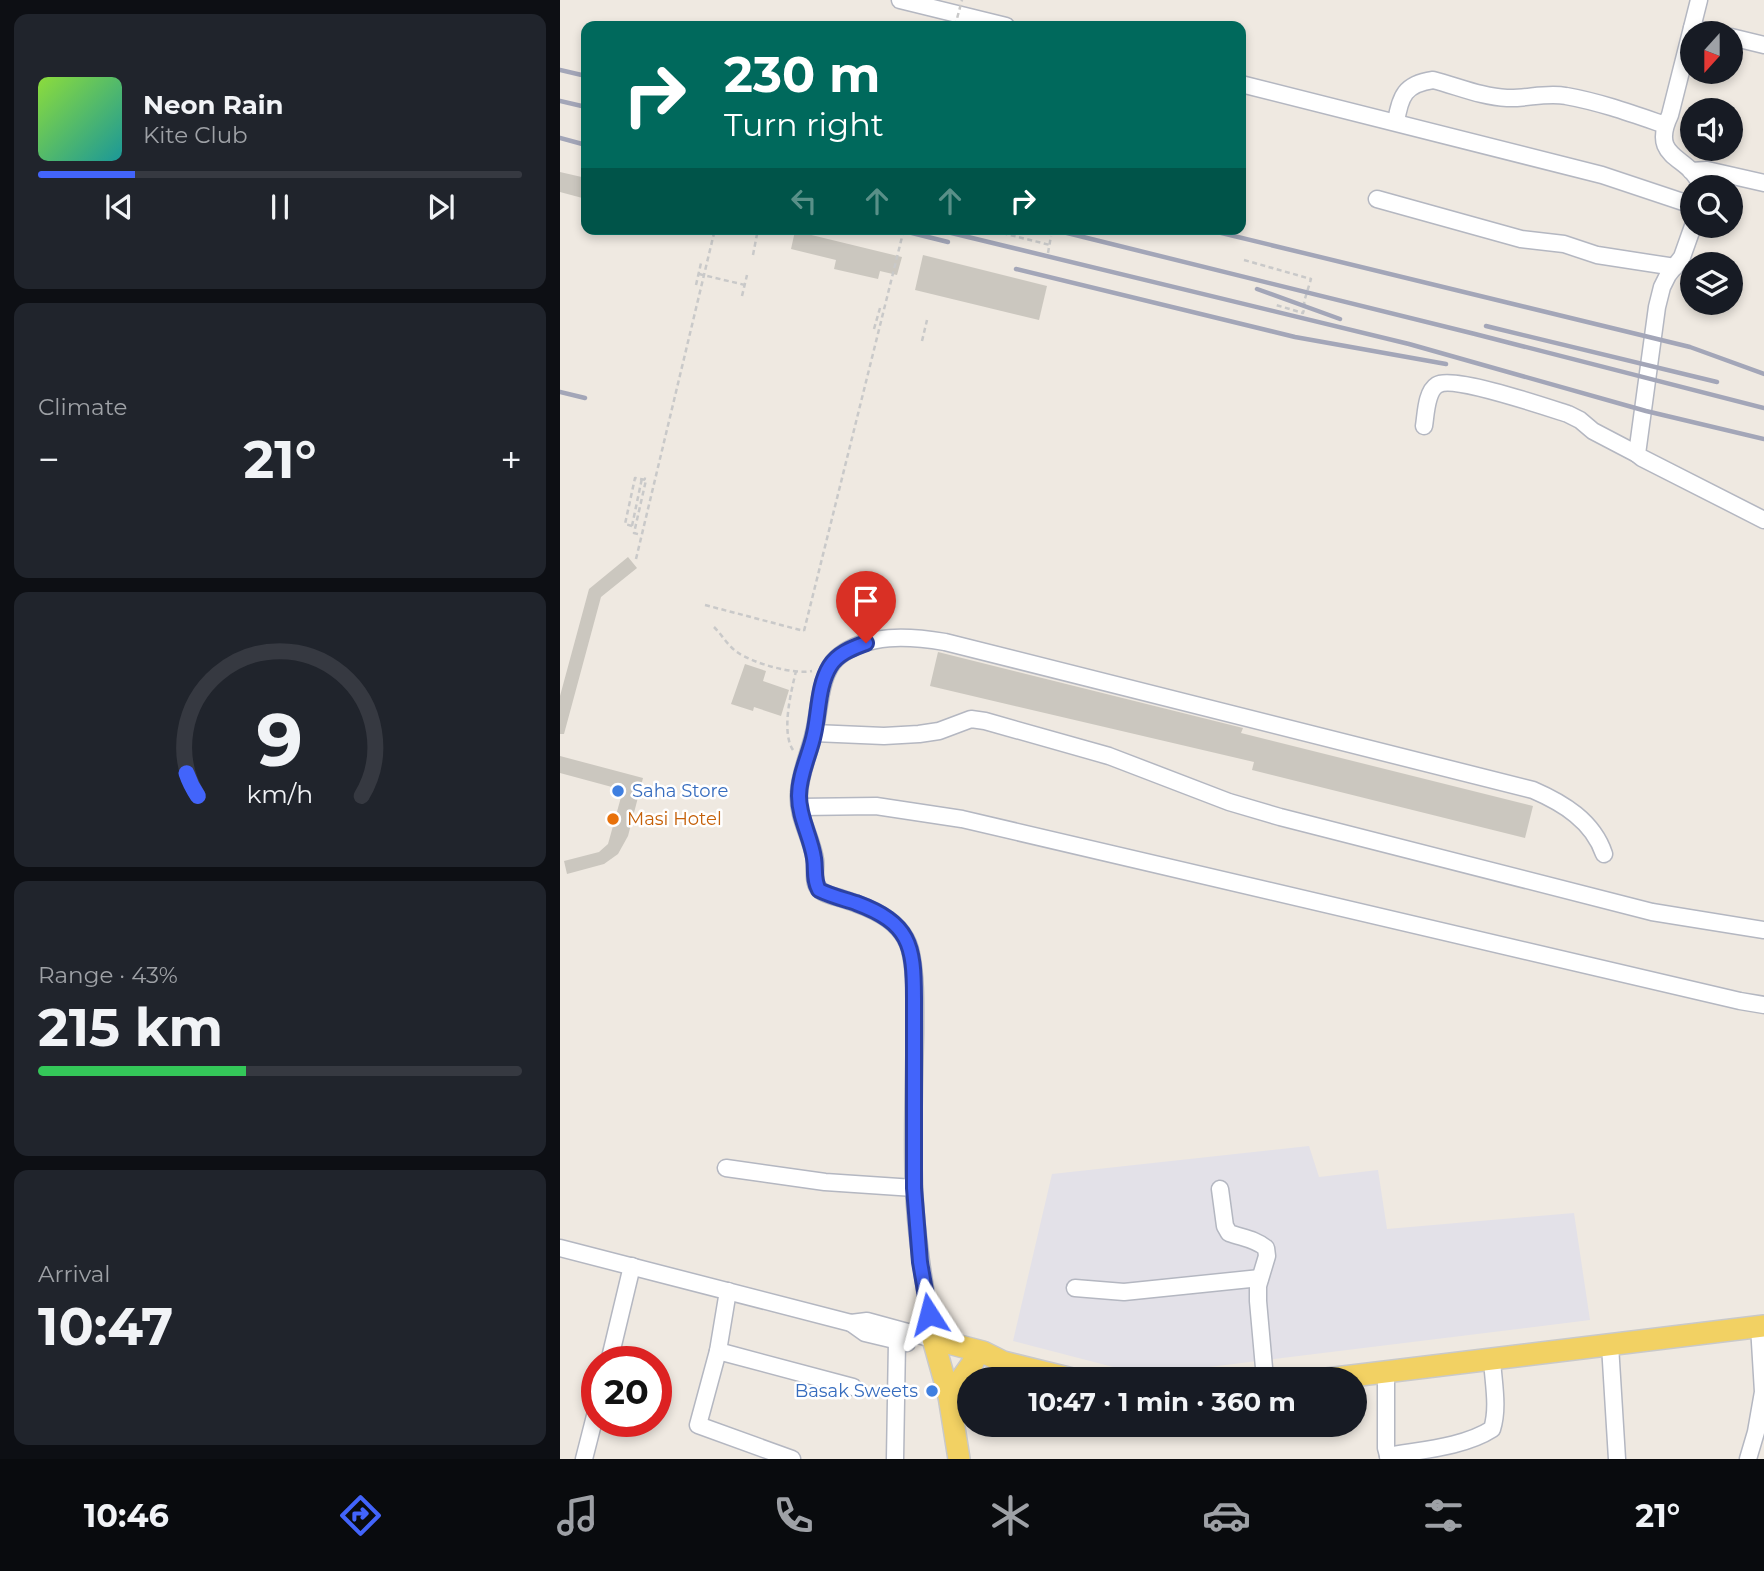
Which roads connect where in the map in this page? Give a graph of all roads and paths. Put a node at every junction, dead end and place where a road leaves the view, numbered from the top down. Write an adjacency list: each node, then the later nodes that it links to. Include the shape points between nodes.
1 (900, 0): 5 (street)
2 (961, 0): 4 (path, bridge)
3 (1699, 0): 6 (street)
4 (956, 21)
5 (986, 21)
6 (1694, 21)
7 (1743, 40): 8 (street)
8 (1764, 45)
9 (1680, 75): 12 (street)
10 (1246, 85): 11 (street)
11 (1396, 122): 12 (street, via 1402,95 1433,80 1501,98 1567,96); 17 (street, via 1602,174)
12 (1665, 125): 13 (street, via 1667,149)
13 (1691, 171): 14 (street); 15 (street, via 1707,170)
14 (1695, 175)
15 (1764, 183)
16 (1377, 199): 29 (street, via 1521,239)
17 (1680, 201)
18 (714, 235): 31 (path)
19 (757, 235): 26 (path)
20 (902, 235): 38 (path, bridge)
21 (1010, 235): 24 (path)
22 (1052, 236): 24 (path)
23 (1689, 238): 29 (street)
24 (1050, 245): 25 (path)
25 (1048, 253)
26 (753, 255)
27 (1244, 260): 36 (path, via 1311,279 1303,313)
28 (701, 263): 30 (path)
29 (1675, 267): 43 (street, via 1662,287 1657,307)
30 (699, 274): 31 (path); 33 (path)
31 (704, 275): 34 (path); 44 (path)
32 (747, 275): 34 (path)
33 (696, 285)
34 (745, 285): 35 (path)
35 (742, 296)
36 (1276, 305)
37 (880, 308): 38 (path)
38 (879, 319): 40 (path); 48 (path, bridge, via 804,631)
39 (928, 320): 41 (path)
40 (874, 329)
41 (922, 341)
42 (1424, 426): 43 (street, via 1435,386 1444,382 1468,385 1568,414)
43 (1637, 454): 45 (street)
44 (654, 483): 46 (path); 46 (path, bridge, via 642,478 640,490 632,526 625,524 635,478 646,480 634,533)
45 (1764, 520)
46 (641, 535): 47 (path)
47 (636, 559)
48 (705, 605)
49 (714, 627): 50 (path, via 737,653)
50 (796, 671): 51 (path); 53 (path, via 787,732 795,754)
51 (827, 674): 52 (street); 55 (street, via 836,658 866,643 894,637 945,642 1534,790 1570,809)
52 (814, 733): 53 (street); 56 (street, via 919,734 971,719 985,721 1109,756 1280,817 1653,912)
53 (805, 760): 54 (street)
54 (800, 807): 57 (street, via 876,806 962,819); 59 (street, via 819,890 879,913 909,943 914,974)
55 (1604, 854)
56 (1764, 930)
57 (1764, 1005)
58 (726, 1168): 59 (street)
59 (914, 1188): 71 (street)
60 (1220, 1189): 63 (street, via 1229,1233 1266,1248)
61 (560, 1248): 62 (street)
62 (632, 1266): 65 (street); 70 (street)
63 (1260, 1278): 64 (street, via 1124,1292); 77 (street)
64 (1075, 1288)
65 (728, 1291): 66 (street); 72 (street)
66 (851, 1323): 68 (street, via 865,1333); 71 (street, via 867,1321)
67 (1762, 1326): 69 (main road); 89 (street, via 1763,1392)
68 (897, 1340): 71 (street); 86 (street)
69 (1610, 1345): 73 (main road); 88 (street)
70 (613, 1346)
71 (930, 1346): 74 (main road); 75 (main road, via 983,1352); 81 (main road)
72 (718, 1351): 80 (street); 85 (street, via 698,1425)
73 (1492, 1359): 78 (main road); 84 (street, via 1492,1429)
74 (974, 1362): 75 (main road); 81 (main road)
75 (1003, 1362): 76 (main road)
76 (1023, 1367)
77 (1264, 1367)
78 (1386, 1372): 79 (main road); 84 (street)
79 (1367, 1374)
80 (853, 1387)
81 (949, 1396): 87 (main road)
82 (591, 1437): 83 (street)
83 (587, 1456)
84 (1389, 1458)
85 (792, 1459)
86 (895, 1459)
87 (959, 1459)
88 (1616, 1459)
89 (1748, 1459)

